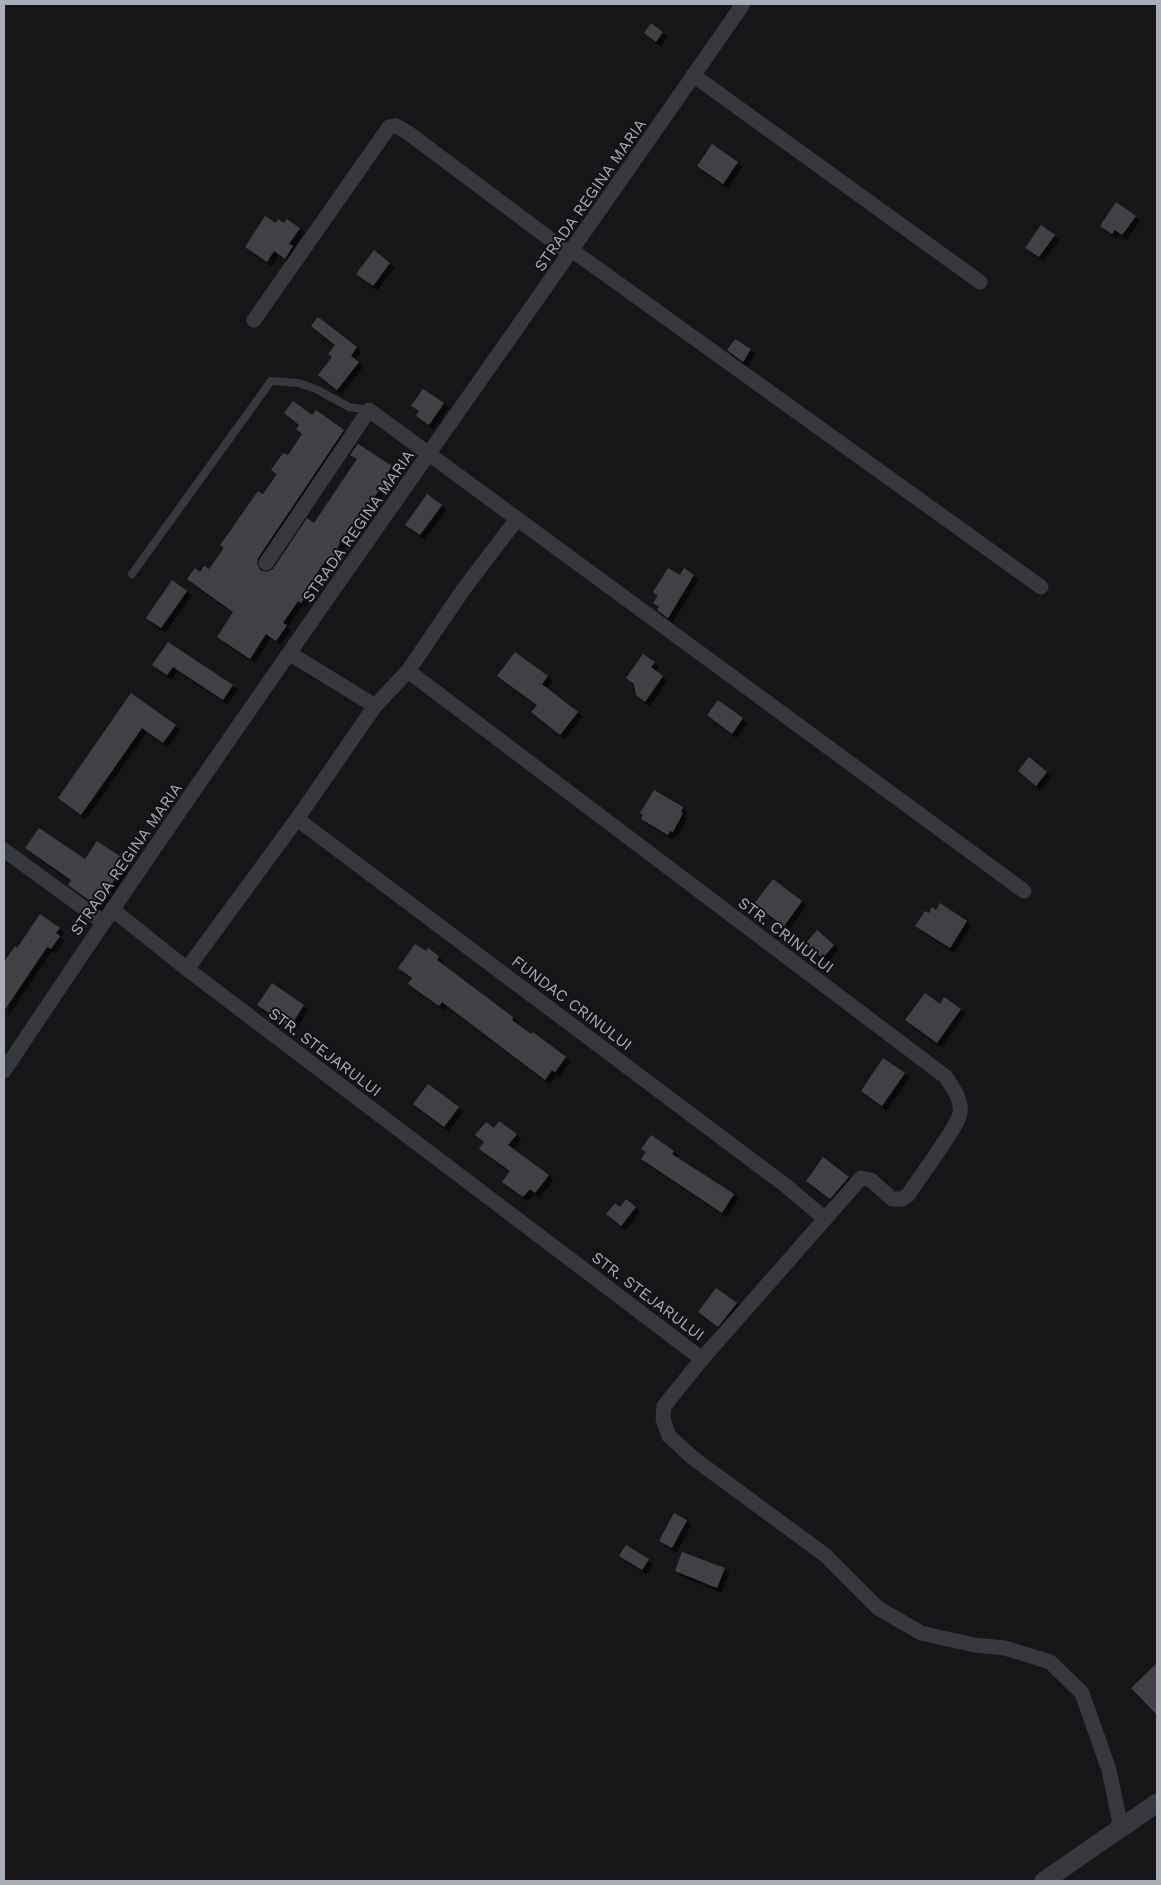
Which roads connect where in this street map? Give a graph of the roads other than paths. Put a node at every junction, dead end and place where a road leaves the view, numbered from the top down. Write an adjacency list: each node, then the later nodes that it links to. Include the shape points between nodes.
1 (742, 4): 2 (street, STRADA REGINA MARIA)
2 (693, 75): 3 (street, STRADA REGINA MARIA); 4 (street)
3 (572, 252): 5 (street, via 407,132 396,126 389,127); 7 (street, STRADA REGINA MARIA); 11 (street)
4 (980, 282)
5 (254, 320)
6 (369, 410): 7 (street); 9 (street); 10 (lane, via 349,407 299,383 271,381)
7 (431, 453): 8 (street); 12 (street, STRADA REGINA MARIA)
8 (516, 519): 13 (street); 17 (street)
9 (266, 563)
10 (132, 574)
11 (1041, 587)
12 (289, 653): 14 (street); 18 (street, STRADA REGINA MARIA)
13 (408, 671): 14 (street); 21 (street, STR. CRINULUI, via 946,1077 956,1093 960,1114 908,1195 892,1199 871,1180 861,1178)
14 (375, 706): 15 (street)
15 (297, 819): 19 (street); 21 (street, FUNDAC CRINULUI, via 786,1185)
16 (4, 850): 18 (street, STR. STEJARULUI)
17 (1024, 891)
18 (108, 915): 19 (street, STR. STEJARULUI); 20 (street, STRADA REGINA MARIA)
19 (187, 969): 22 (street, STR. STEJARULUI)
20 (4, 1071)
21 (824, 1218): 22 (street)
22 (702, 1359): 24 (street, STR. STEJARULUI, via 664,1406 663,1419 669,1436 693,1458 825,1555 878,1608 921,1632 974,1645 1005,1648 1050,1662 1082,1693 1109,1770)
23 (1157, 1803): 24 (street)
24 (1121, 1828): 25 (street)
25 (1044, 1881)

